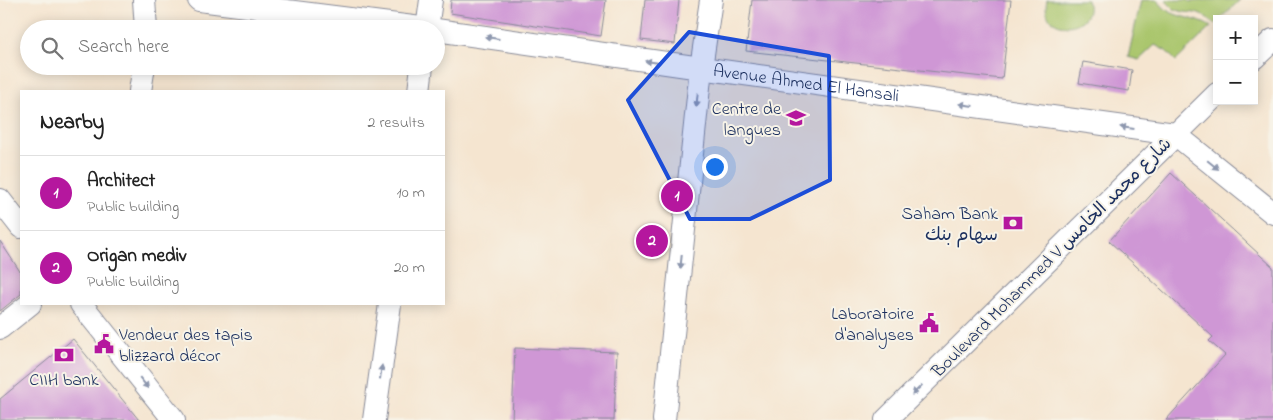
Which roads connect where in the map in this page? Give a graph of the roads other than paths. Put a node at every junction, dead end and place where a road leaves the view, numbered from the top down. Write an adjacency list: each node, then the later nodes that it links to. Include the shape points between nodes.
1 (144, 0): 5 (street)
2 (199, 0): 6 (street)
3 (431, 0): 7 (street)
4 (711, 0): 11 (street)
5 (145, 20)
6 (357, 20)
7 (429, 20)
8 (445, 31): 11 (street, Avenue Ahmed El Hansali, one-way to 8)
9 (1273, 40): 10 (street)
10 (1258, 54)
11 (701, 68): 17 (street, Avenue Ahmed El Hansali, one-way to 11); 28 (street, one-way to 28)
12 (143, 75): 14 (street)
13 (421, 75): 15 (street)
14 (140, 90)
15 (419, 90)
16 (1213, 98): 17 (street, Boulevard Mohammed V شارع محمد الخامس)
17 (1175, 134): 19 (street, one-way to 19); 25 (street, Boulevard Mohammed V شارع محمد الخامس, one-way to 25)
18 (0, 200): 20 (street)
19 (1273, 212)
20 (20, 226)
21 (29, 305): 24 (street)
22 (82, 305): 26 (street, one-way to 26)
23 (390, 305): 27 (street, one-way to 23)
24 (0, 328)
25 (892, 418)
26 (174, 420)
27 (374, 420)
28 (664, 420)

